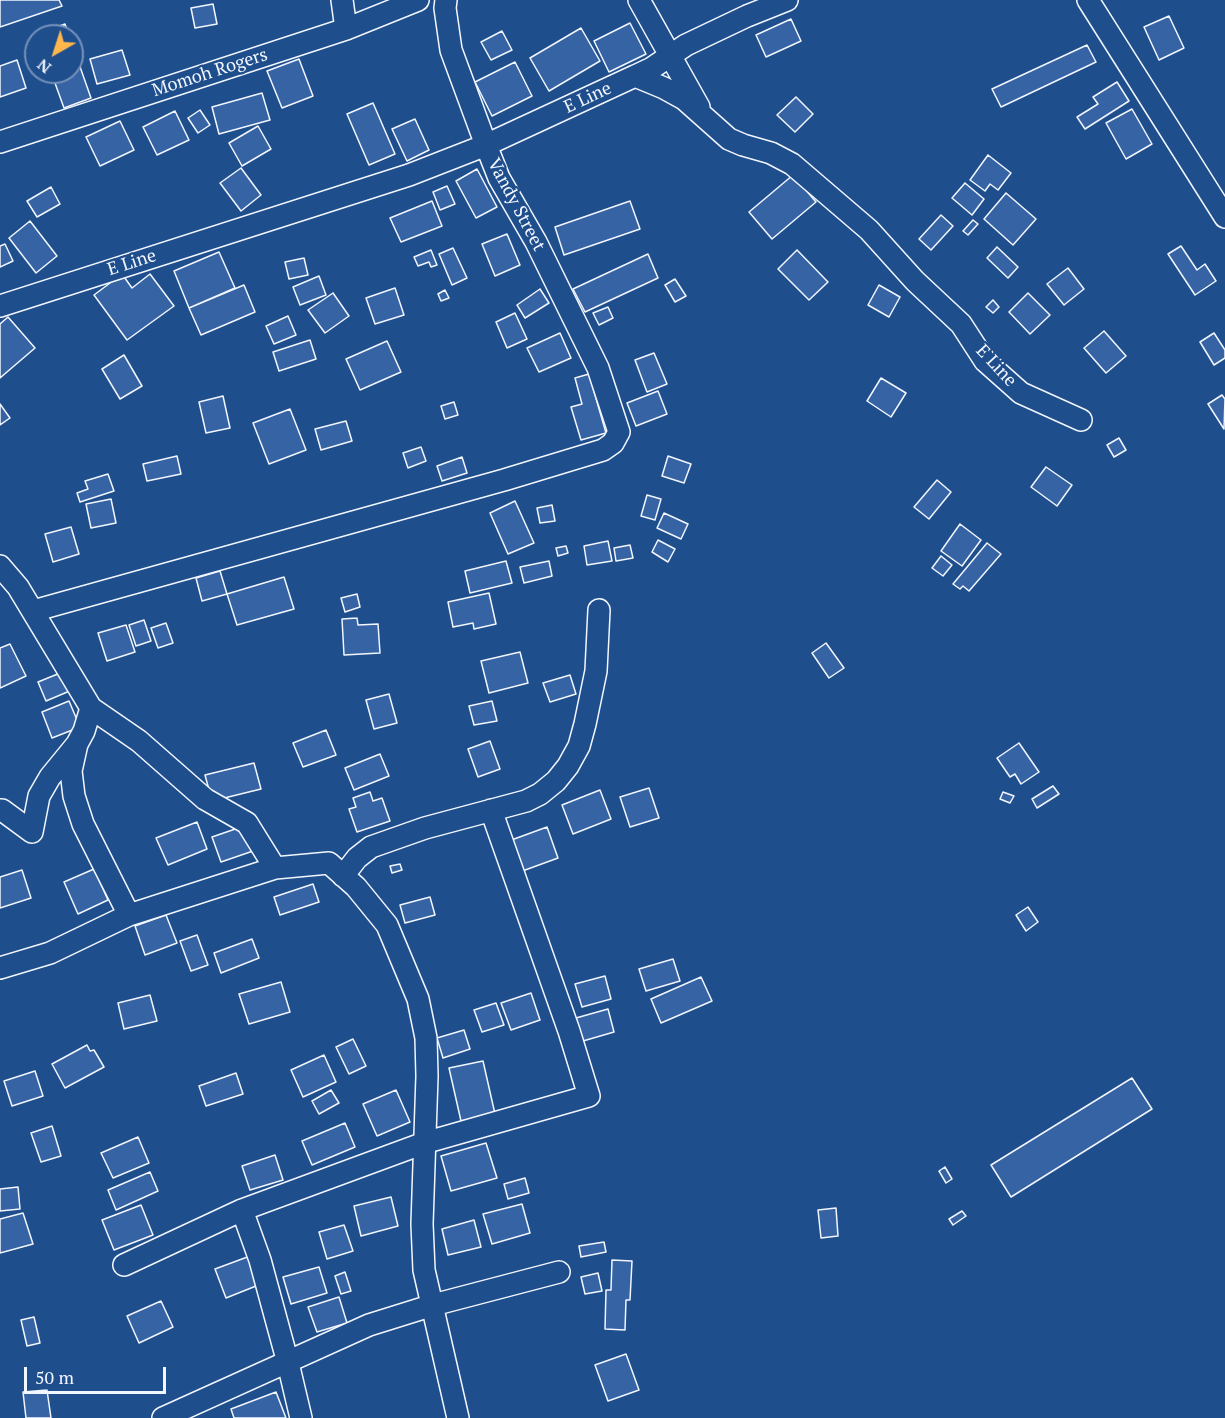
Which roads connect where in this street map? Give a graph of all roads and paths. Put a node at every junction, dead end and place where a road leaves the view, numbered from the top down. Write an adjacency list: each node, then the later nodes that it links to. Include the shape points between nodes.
1 (342, 0): 7 (street)
2 (418, 0): 7 (street, Momoh Rogers)
3 (446, 0): 12 (street, Vandy Street, via 451,50)
4 (639, 0): 8 (street)
5 (787, 0): 8 (street, via 686,45)
6 (1088, 0): 13 (street)
7 (346, 28): 11 (street, Momoh Rogers)
8 (670, 56): 9 (street); 10 (street)
9 (635, 76): 10 (street, E Line, via 684,99); 12 (street, E Line)
10 (706, 118): 15 (street, E Line, via 729,139 792,164 869,230 961,324 985,361 1021,393)
11 (0, 142)
12 (486, 145): 14 (street, E Line, via 409,175); 18 (street, Vandy Street, via 499,178 536,242 598,368 619,432 613,443 603,450 504,480)
13 (1225, 217)
14 (0, 306)
15 (1081, 420)
16 (0, 566): 18 (street)
17 (598, 610): 22 (street, via 596,671 579,746 556,782 540,794)
18 (33, 611): 19 (street)
19 (91, 708): 20 (street); 23 (street, via 139,741 205,799 248,823)
20 (77, 744): 21 (street, via 39,796 32,832); 25 (street, via 71,771 74,796 83,824)
21 (0, 810)
22 (491, 810): 24 (street, via 371,847); 27 (street, via 589,1096)
23 (275, 868): 24 (street, via 328,863); 25 (street)
24 (343, 876): 27 (street, via 387,925 418,999 428,1076)
25 (129, 915): 26 (street, via 50,953)
26 (0, 968)
27 (424, 1143): 28 (street); 31 (street, via 424,1270)
28 (242, 1210): 29 (street); 32 (street)
29 (124, 1265)
30 (559, 1272): 31 (street)
31 (433, 1305): 32 (street, via 369,1325); 35 (street)
32 (288, 1363): 33 (street); 34 (street)
33 (163, 1418)
34 (301, 1418)
35 (458, 1418)

